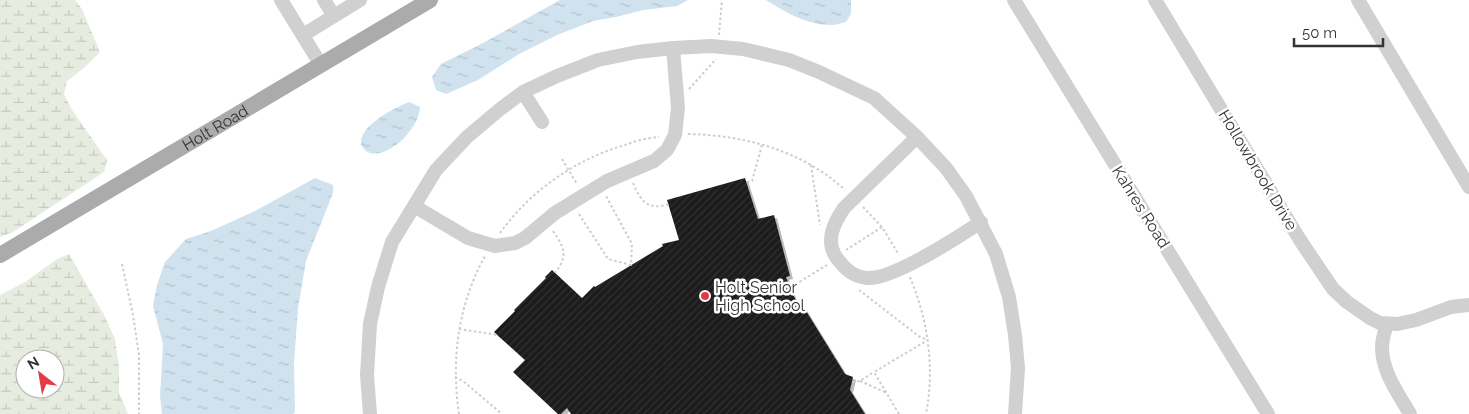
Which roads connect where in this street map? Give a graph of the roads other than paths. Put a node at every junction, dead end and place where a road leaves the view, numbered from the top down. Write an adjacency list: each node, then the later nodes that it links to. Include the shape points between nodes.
1 (282, 0): 9 (street)
2 (324, 0): 8 (street)
3 (360, 0): 8 (street)
4 (430, 0): 11 (main road, Holt Road)
5 (1014, 0): 23 (street, Kahres Road)
6 (1155, 0): 20 (street, Hollowbrook Drive, via 1332,288 1370,318)
7 (1358, 0): 15 (street)
8 (334, 16): 9 (street)
9 (303, 35): 11 (street)
10 (673, 48): 12 (street, via 598,60); 14 (street, via 711,46 743,49 788,60 874,98); 16 (street, via 678,108 675,135 667,150 654,161 607,181 555,213 515,243 492,246 468,238)
11 (321, 65): 18 (main road, Holt Road)
12 (523, 92): 13 (street); 16 (street, via 467,137 436,170)
13 (542, 122)
14 (917, 137): 17 (street, via 946,168); 17 (street, via 844,208 835,221 830,237 833,253 843,267 868,278 883,276 953,240)
15 (1469, 187)
16 (414, 206): 21 (street, via 392,242 370,324 367,376)
17 (980, 222): 22 (street, via 996,254 1009,297 1018,368)
18 (0, 256)
19 (1469, 305): 20 (street, via 1451,307 1397,324)
20 (1383, 323): 24 (street, via 1385,366)
21 (370, 414)
22 (1015, 414)
23 (1268, 414)
24 (1410, 414)

